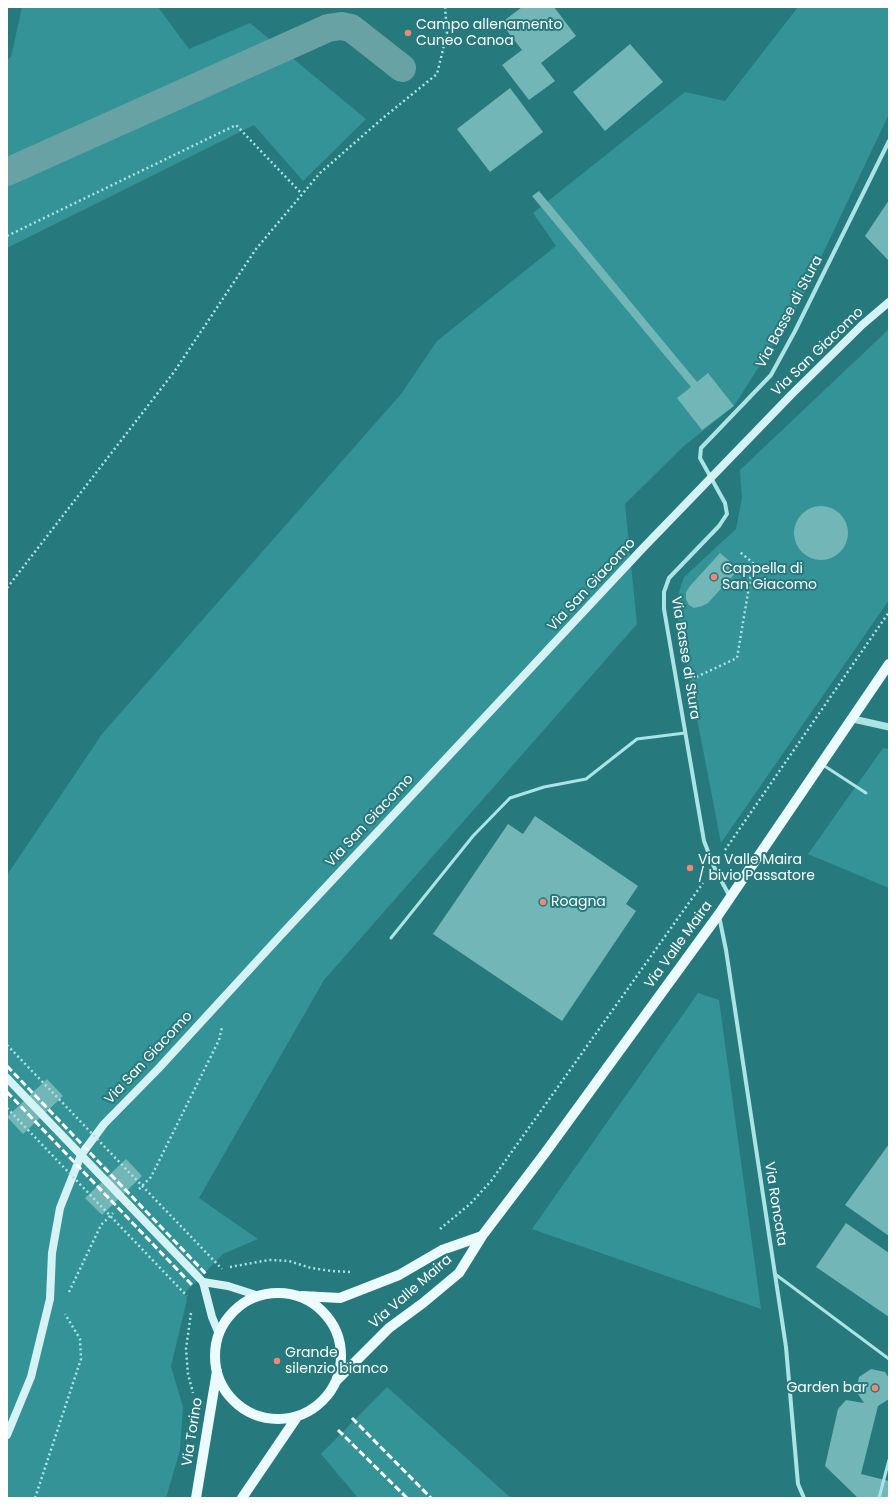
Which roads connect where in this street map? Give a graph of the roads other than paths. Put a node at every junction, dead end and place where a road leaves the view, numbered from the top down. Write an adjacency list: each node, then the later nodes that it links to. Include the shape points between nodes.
1 (889, 141): 3 (street, Via Basse di Stura, via 771,375 701,448 700,458)
2 (889, 302): 3 (main road, Via San Giacomo, via 862,325)
3 (711, 479): 7 (street, Via Basse di Stura, via 725,503 727,514 719,526 669,578 664,592 664,609); 24 (main road, Via San Giacomo, via 643,548 104,1124 81,1156 60,1208 52,1253 50,1299 31,1377)
4 (889, 664): 5 (main road, Via Valle Maira)
5 (853, 719): 6 (street); 8 (main road, Via Valle Maira)
6 (889, 727)
7 (685, 733): 10 (street, Via Basse di Stura, via 704,841); 12 (lane, via 637,739 586,779 544,787 510,798 474,836)
8 (821, 764): 9 (lane); 10 (main road, Via Valle Maira)
9 (866, 792)
10 (730, 897): 11 (main road, Via Valle Maira)
11 (719, 914): 14 (main road, Via Valle Maira); 15 (street, Via Roncata)
12 (391, 938)
13 (7, 1078): 16 (main road, bridge)
14 (482, 1236): 18 (main road, Via Valle Maira, via 442,1250 399,1276 340,1298); 22 (main road, Via Valle Maira, via 459,1273 389,1328)
15 (775, 1274): 20 (lane); 28 (street, Via Roncata, via 786,1347 798,1484)
16 (203, 1282): 17 (main road, via 228,1286); 19 (main road)
17 (259, 1296): 18 (main road, via 278,1293); 19 (main road, via 242,1304)
18 (296, 1296): 22 (main road, via 316,1305 330,1321 339,1340 342,1361)
19 (219, 1334): 21 (main road, via 215,1352)
20 (889, 1359)
21 (217, 1371): 23 (main road, via 225,1390 238,1405 256,1416 276,1419); 26 (main road, Via Torino)
22 (336, 1381): 23 (main road, via 327,1397 313,1409)
23 (297, 1417): 27 (main road)
24 (7, 1436)
25 (889, 1460): 29 (lane)
26 (196, 1498)
27 (242, 1498)
28 (804, 1498)
29 (879, 1498)

